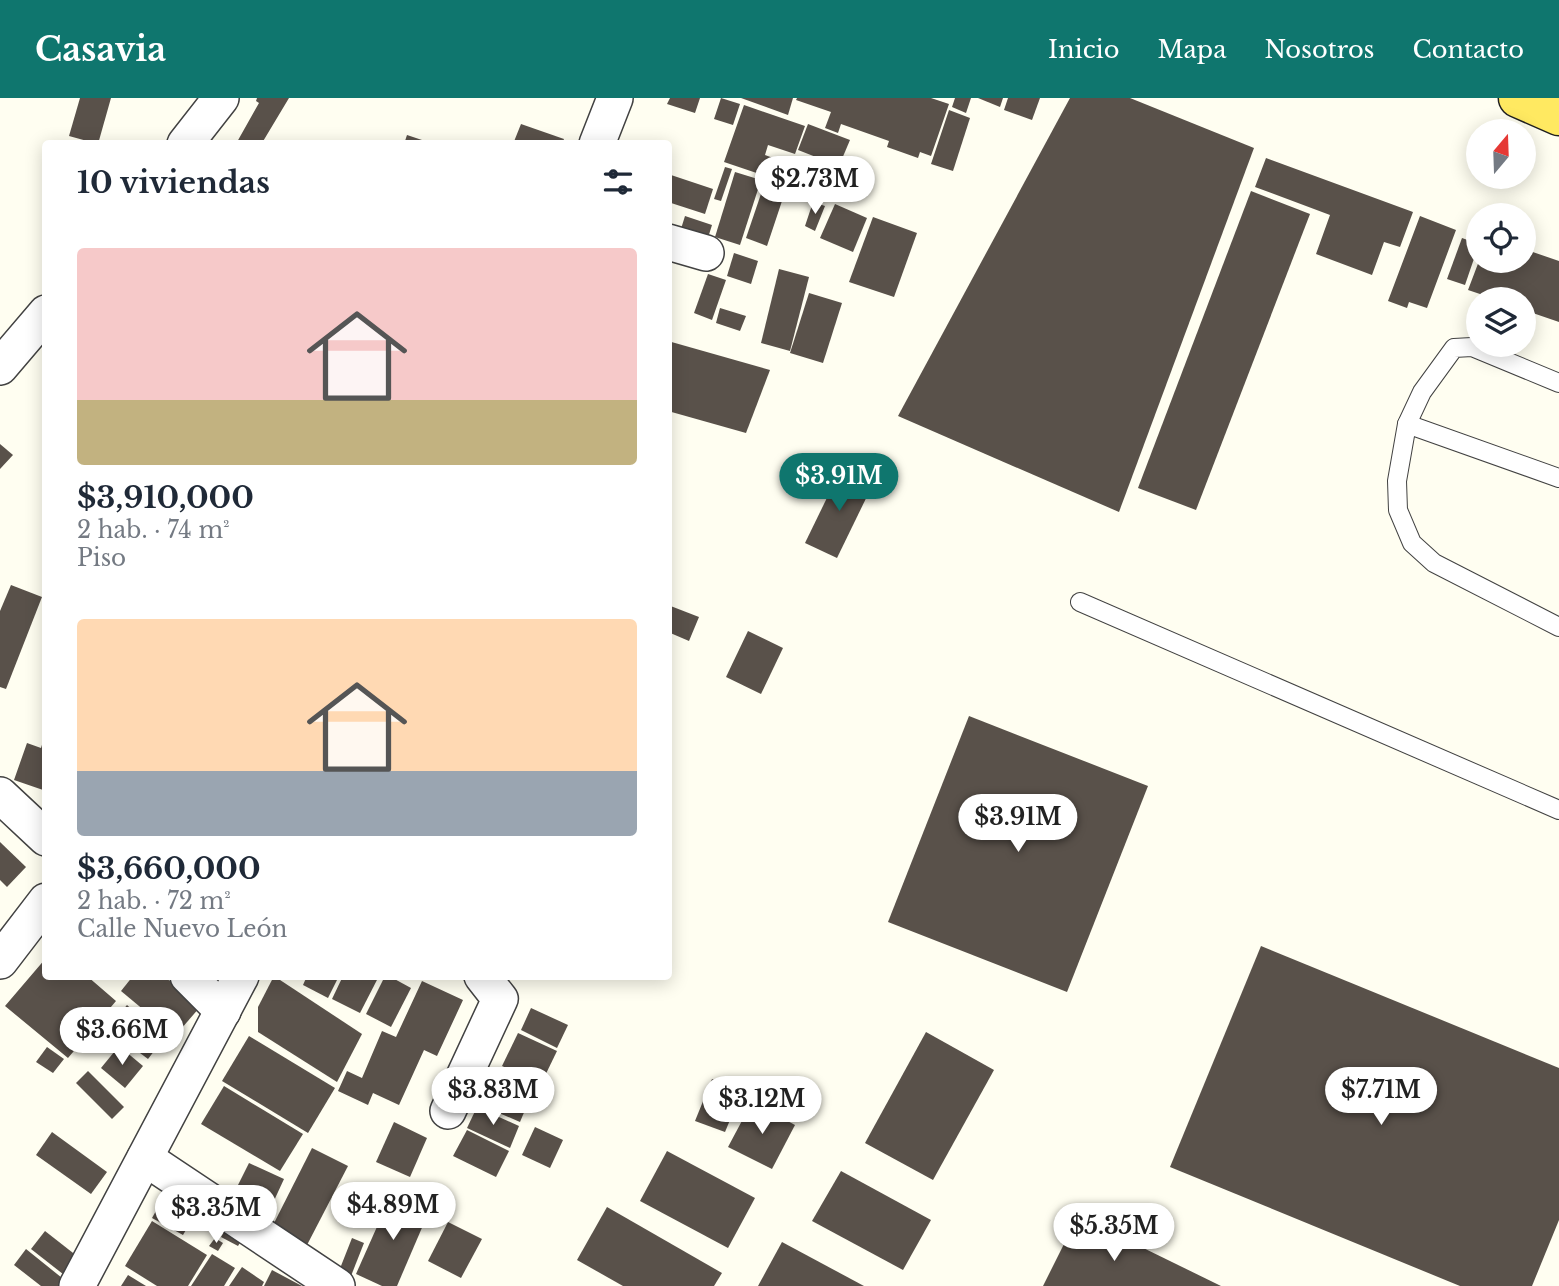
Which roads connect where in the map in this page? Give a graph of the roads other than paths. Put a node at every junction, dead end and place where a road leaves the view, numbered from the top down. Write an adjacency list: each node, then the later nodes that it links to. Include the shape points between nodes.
1 (221, 98): 5 (street)
2 (615, 98): 6 (street)
3 (1518, 98): 4 (main road)
4 (1559, 117)
5 (188, 140)
6 (599, 140)
7 (672, 243): 8 (street)
8 (706, 253)
9 (42, 318): 10 (street)
10 (0, 366)
11 (1559, 383): 12 (lane, via 1472,347 1454,348 1422,392)
12 (1407, 424): 13 (lane); 15 (lane, via 1397,481 1398,510 1412,544 1434,563)
13 (1559, 478)
14 (1080, 602): 17 (lane)
15 (1559, 627)
16 (0, 795): 18 (street)
17 (1559, 810)
18 (42, 834)
19 (42, 906): 20 (street)
20 (0, 961)
21 (192, 980): 24 (street)
22 (240, 980): 24 (street)
23 (485, 980): 25 (street, via 500,999)
24 (223, 1011): 26 (street)
25 (448, 1111)
26 (145, 1158): 27 (street); 28 (street)
27 (77, 1286)
28 (337, 1286)

